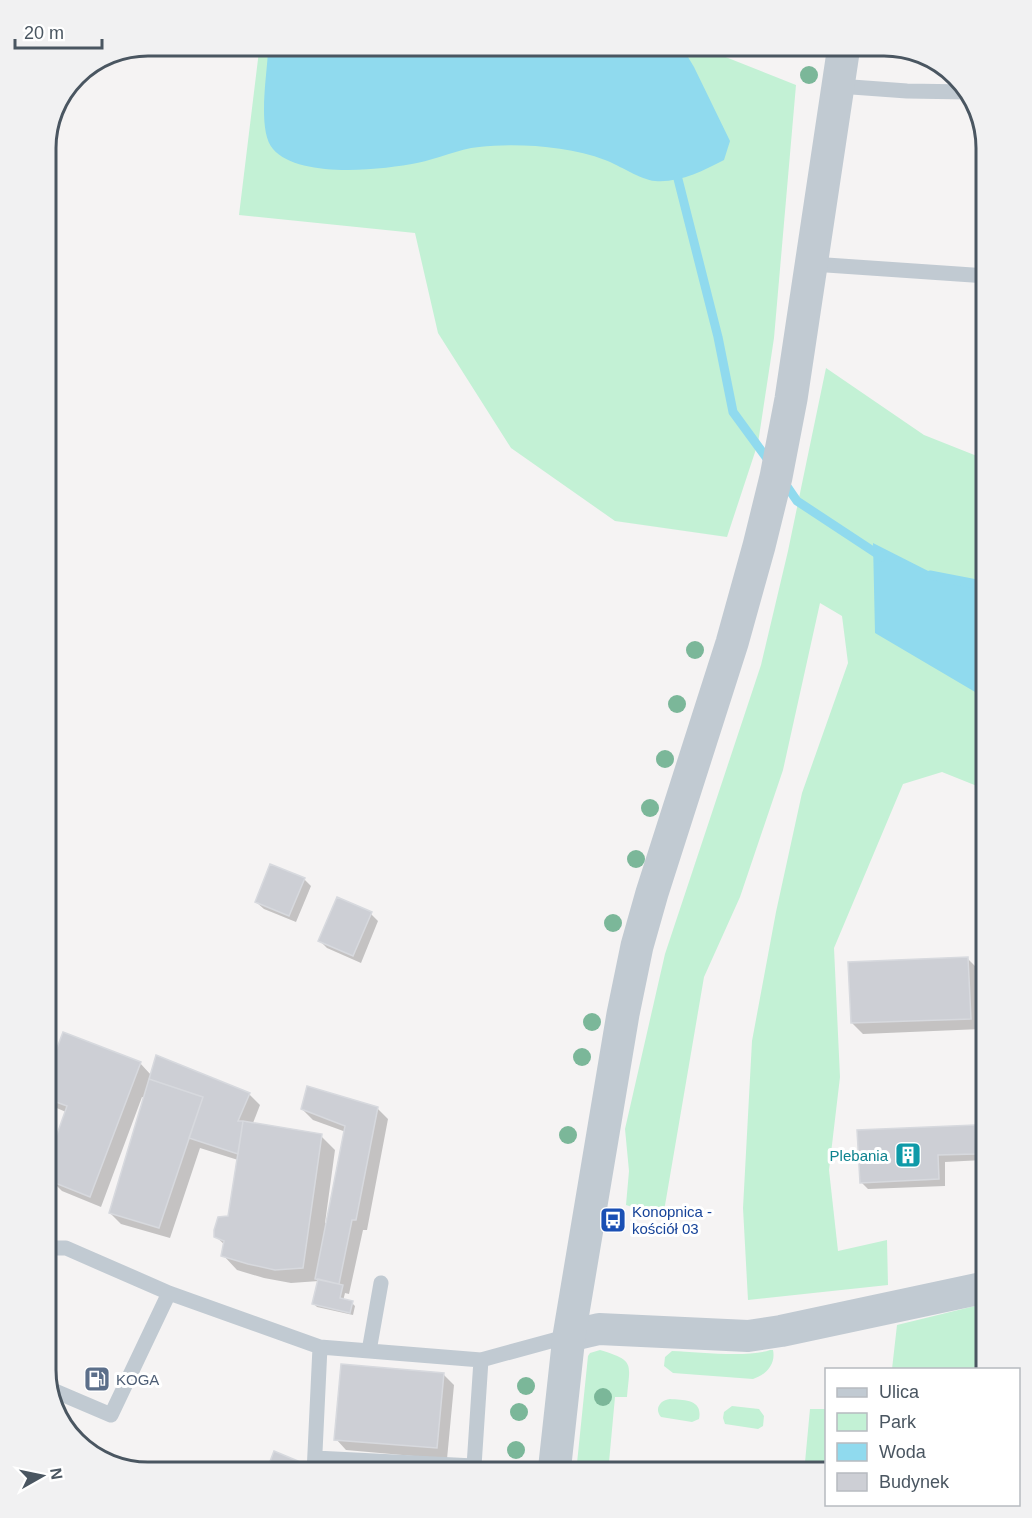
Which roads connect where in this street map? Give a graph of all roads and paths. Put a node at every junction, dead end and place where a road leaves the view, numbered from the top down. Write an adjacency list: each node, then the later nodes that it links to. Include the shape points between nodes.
1 (842, 56): 2 (street)
2 (838, 86): 3 (lane); 4 (street)
3 (957, 92)
4 (812, 264): 5 (lane); 10 (street, via 782,451 762,531 732,643 638,946 615,1058)
5 (976, 275)
6 (56, 1248): 9 (lane, via 66,1248)
7 (381, 1282): 12 (lane)
8 (976, 1289): 10 (street, via 748,1336 599,1329)
9 (169, 1293): 11 (lane); 14 (lane, via 111,1415)
10 (569, 1336): 13 (lane); 17 (street)
11 (320, 1347): 12 (lane); 15 (lane)
12 (369, 1351): 13 (lane)
13 (481, 1360): 16 (lane)
14 (59, 1393)
15 (315, 1462)
16 (474, 1462)
17 (555, 1462)

